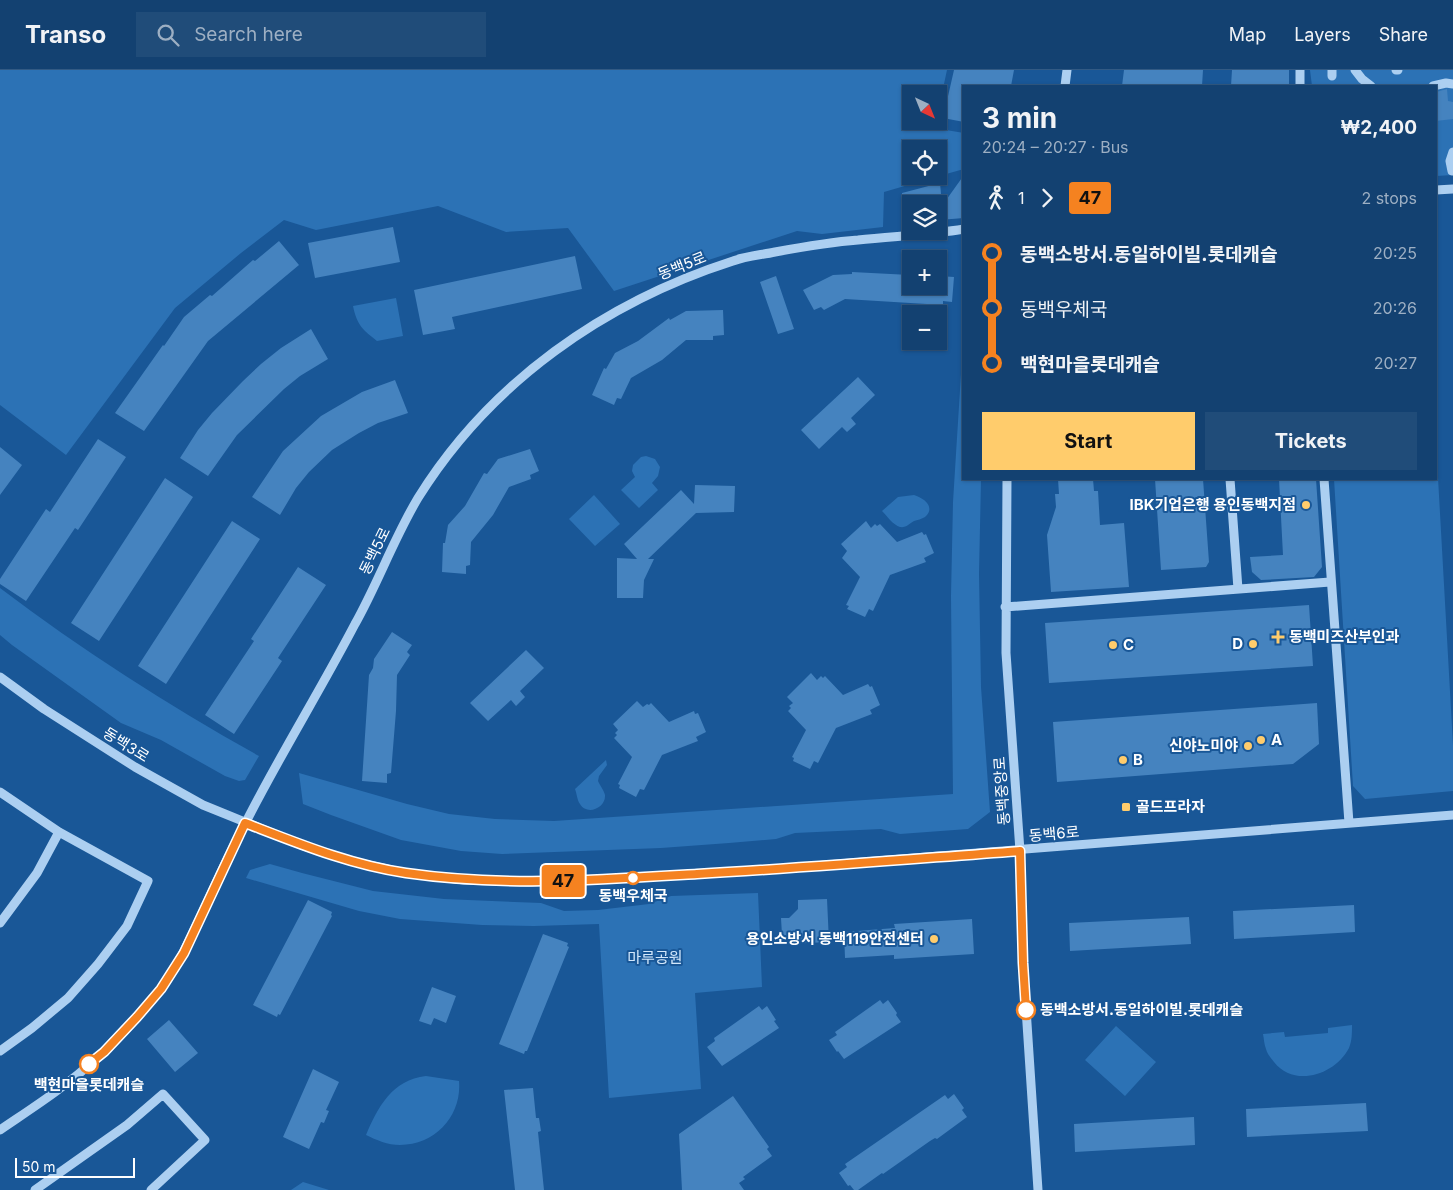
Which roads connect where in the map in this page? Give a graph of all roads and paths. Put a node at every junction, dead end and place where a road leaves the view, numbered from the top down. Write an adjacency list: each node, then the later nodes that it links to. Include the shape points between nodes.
1 (1067, 70): 5 (street)
2 (1300, 70): 6 (street)
3 (1355, 70): 7 (street)
4 (1453, 84): 8 (street)
5 (1065, 85)
6 (1300, 85)
7 (1370, 85)
8 (1437, 85)
9 (1453, 152): 10 (street, via 1450,161)
10 (1452, 171)
11 (1453, 189): 12 (street)
12 (1437, 190)
13 (962, 229): 23 (street, 동백5로, via 855,240 736,259 644,296 563,344 529,371 469,430 419,497 358,619)
14 (1007, 480): 19 (street, 동백중앙로)
15 (1230, 480): 18 (street)
16 (1324, 480): 17 (street)
17 (1330, 582): 18 (street); 24 (street)
18 (1238, 589): 19 (street)
19 (1005, 607): 26 (street, 동백중앙로)
20 (0, 677): 23 (street, 동백3로, via 135,767 203,805)
21 (0, 792): 25 (street)
22 (1453, 815): 24 (street, 동백6로)
23 (245, 823): 26 (street, 동백6로, via 350,861 405,873 464,880 610,879); 29 (street, 동백5로, via 184,953 161,989 104,1052 60,1089)
24 (1349, 823): 26 (street, 동백6로)
25 (59, 832): 27 (street, via 37,874); 28 (street, via 148,881 127,926 92,971 68,998)
26 (1020, 851): 32 (street, 동백중앙로, via 1023,963)
27 (0, 923)
28 (0, 1051)
29 (0, 1130)
30 (35, 1190): 31 (street, via 127,1125 162,1094 205,1140)
31 (151, 1190)
32 (1038, 1190)

